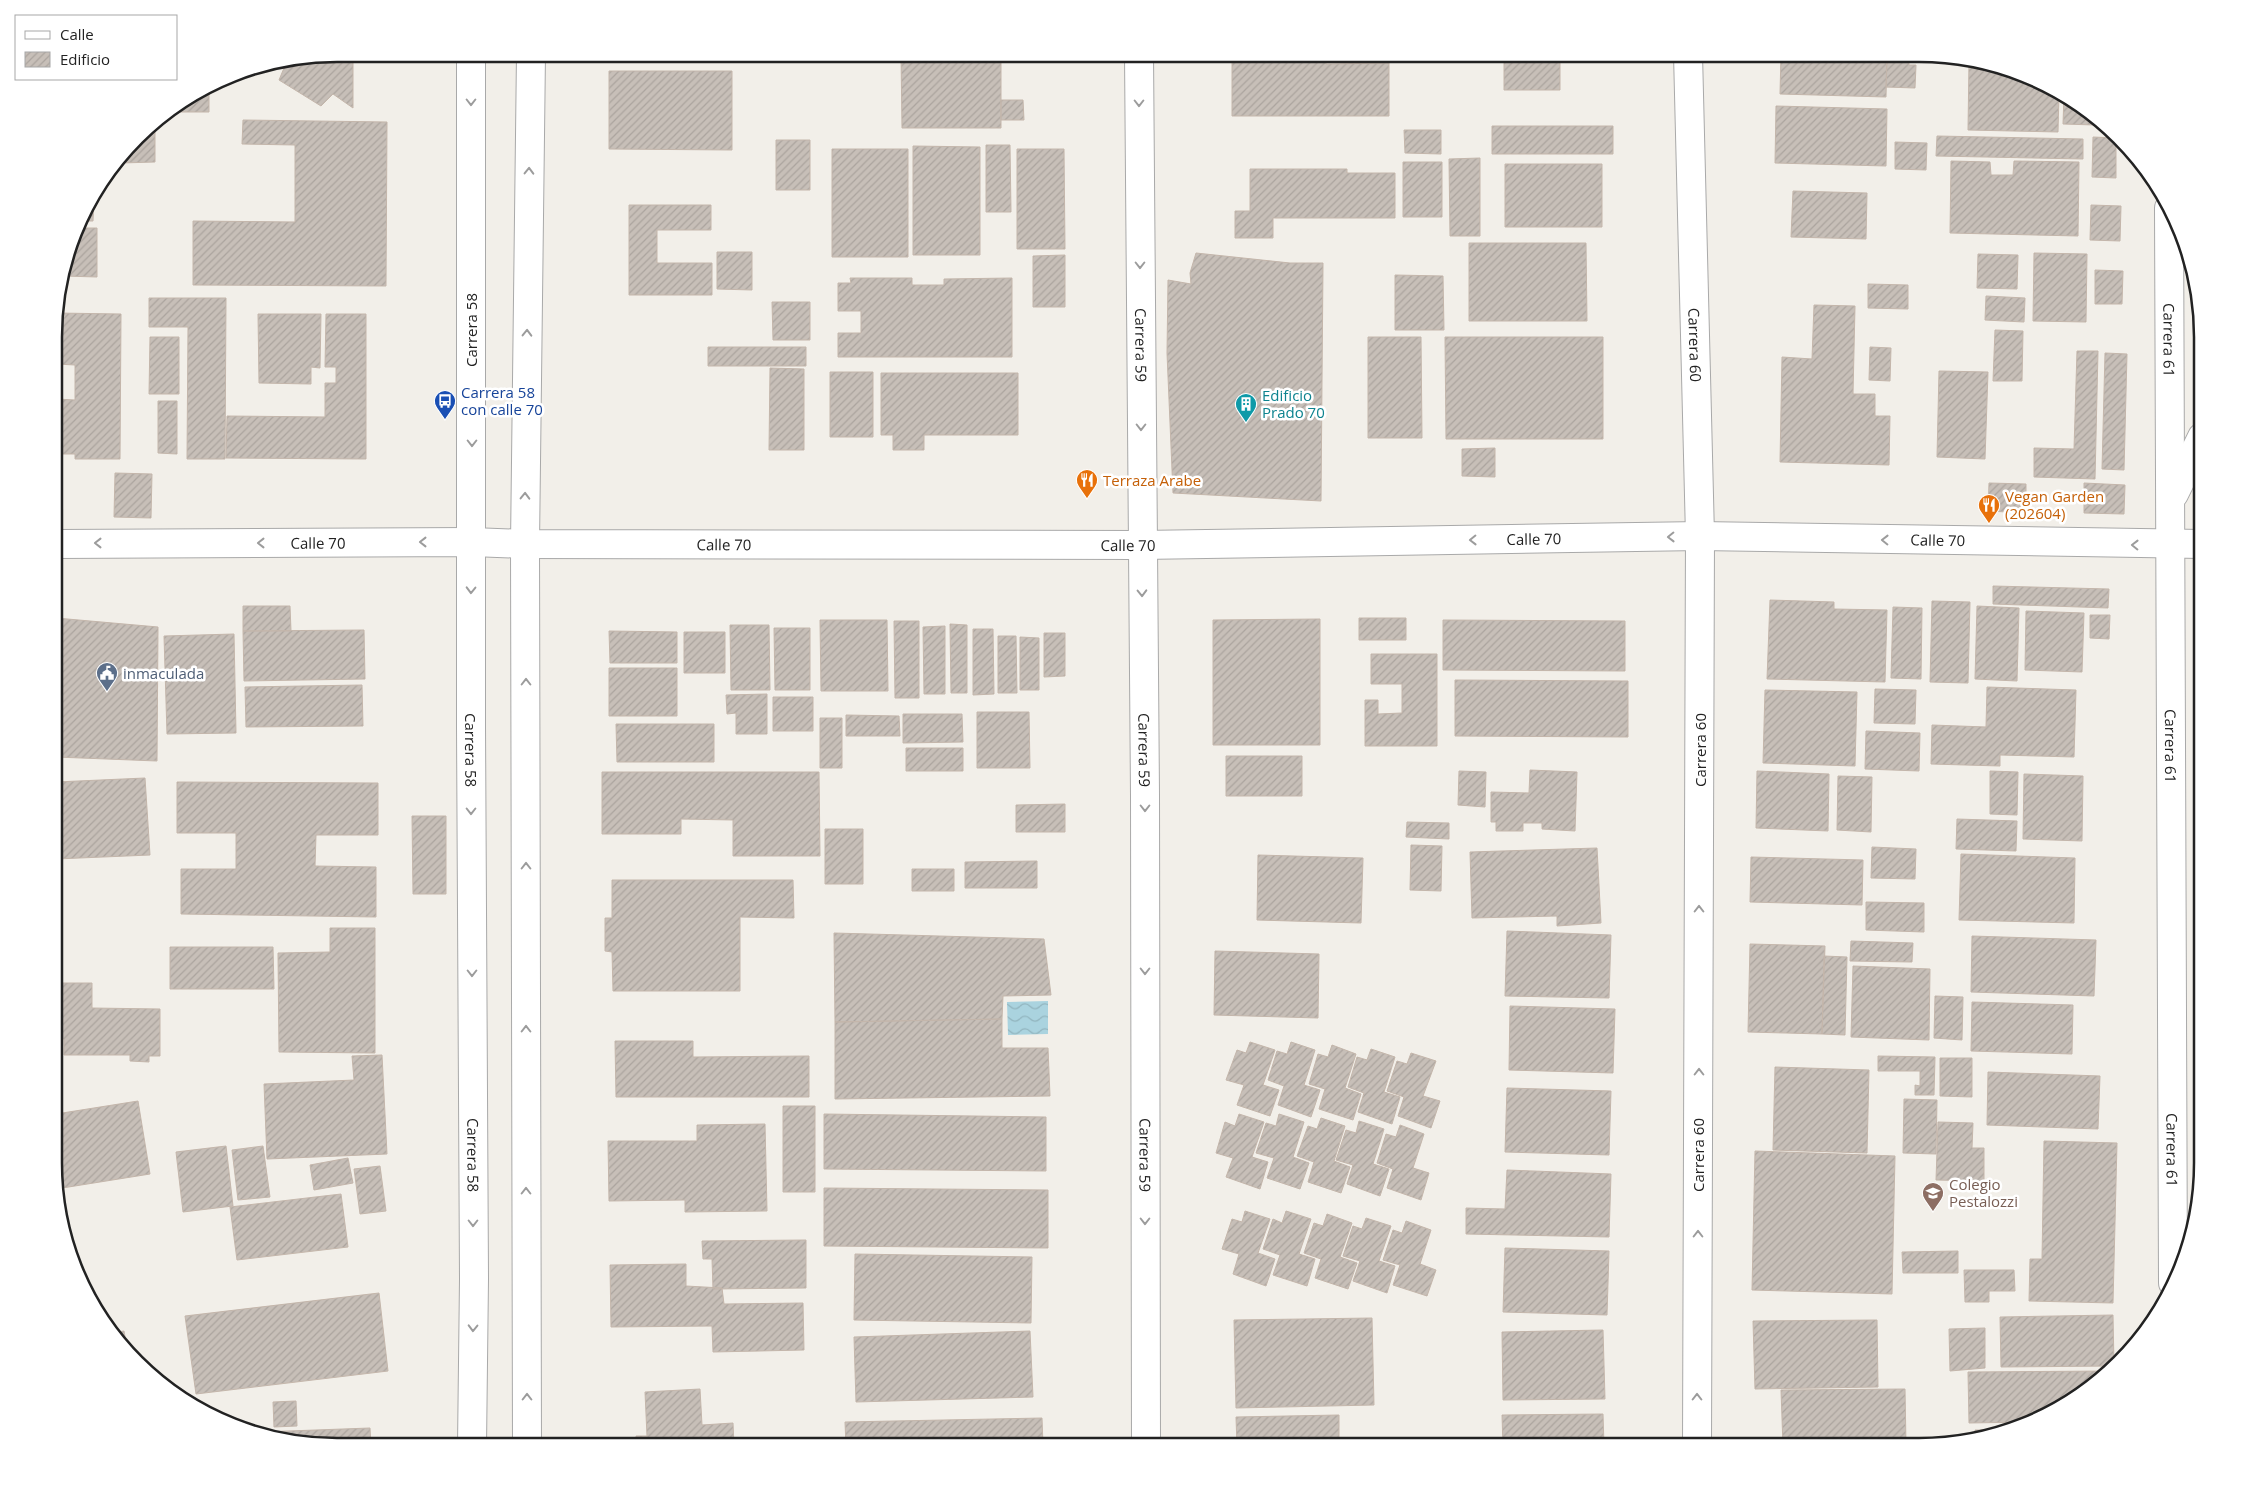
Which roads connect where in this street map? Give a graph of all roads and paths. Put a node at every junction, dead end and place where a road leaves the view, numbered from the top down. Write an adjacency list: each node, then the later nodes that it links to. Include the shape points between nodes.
1 (472, 62): 9 (street, Carrera 58, one-way to 9)
2 (530, 62): 11 (street, one-way to 2)
3 (1138, 62): 13 (street, Carrera 59, one-way to 13)
4 (1688, 62): 8 (street, Carrera 60)
5 (2169, 224): 7 (street, Carrera 61)
6 (2194, 453): 7 (street)
7 (2171, 500): 14 (street, Carrera 61)
8 (1700, 536): 13 (street, Calle 70, one-way to 13); 14 (street, Calle 70, one-way to 8); 19 (street, Carrera 60, one-way to 8)
9 (472, 542): 10 (street, Calle 70, one-way to 10); 11 (street, Calle 70); 16 (street, Carrera 58, one-way to 16)
10 (62, 544)
11 (524, 544): 13 (street, Calle 70); 17 (street, one-way to 11)
12 (2194, 544): 14 (street, Calle 70)
13 (1141, 545): 18 (street, Carrera 59, one-way to 18, via 1145,795)
14 (2170, 545): 15 (street, Carrera 61)
15 (2172, 1270)
16 (472, 1438)
17 (527, 1438)
18 (1146, 1438)
19 (1697, 1438)

